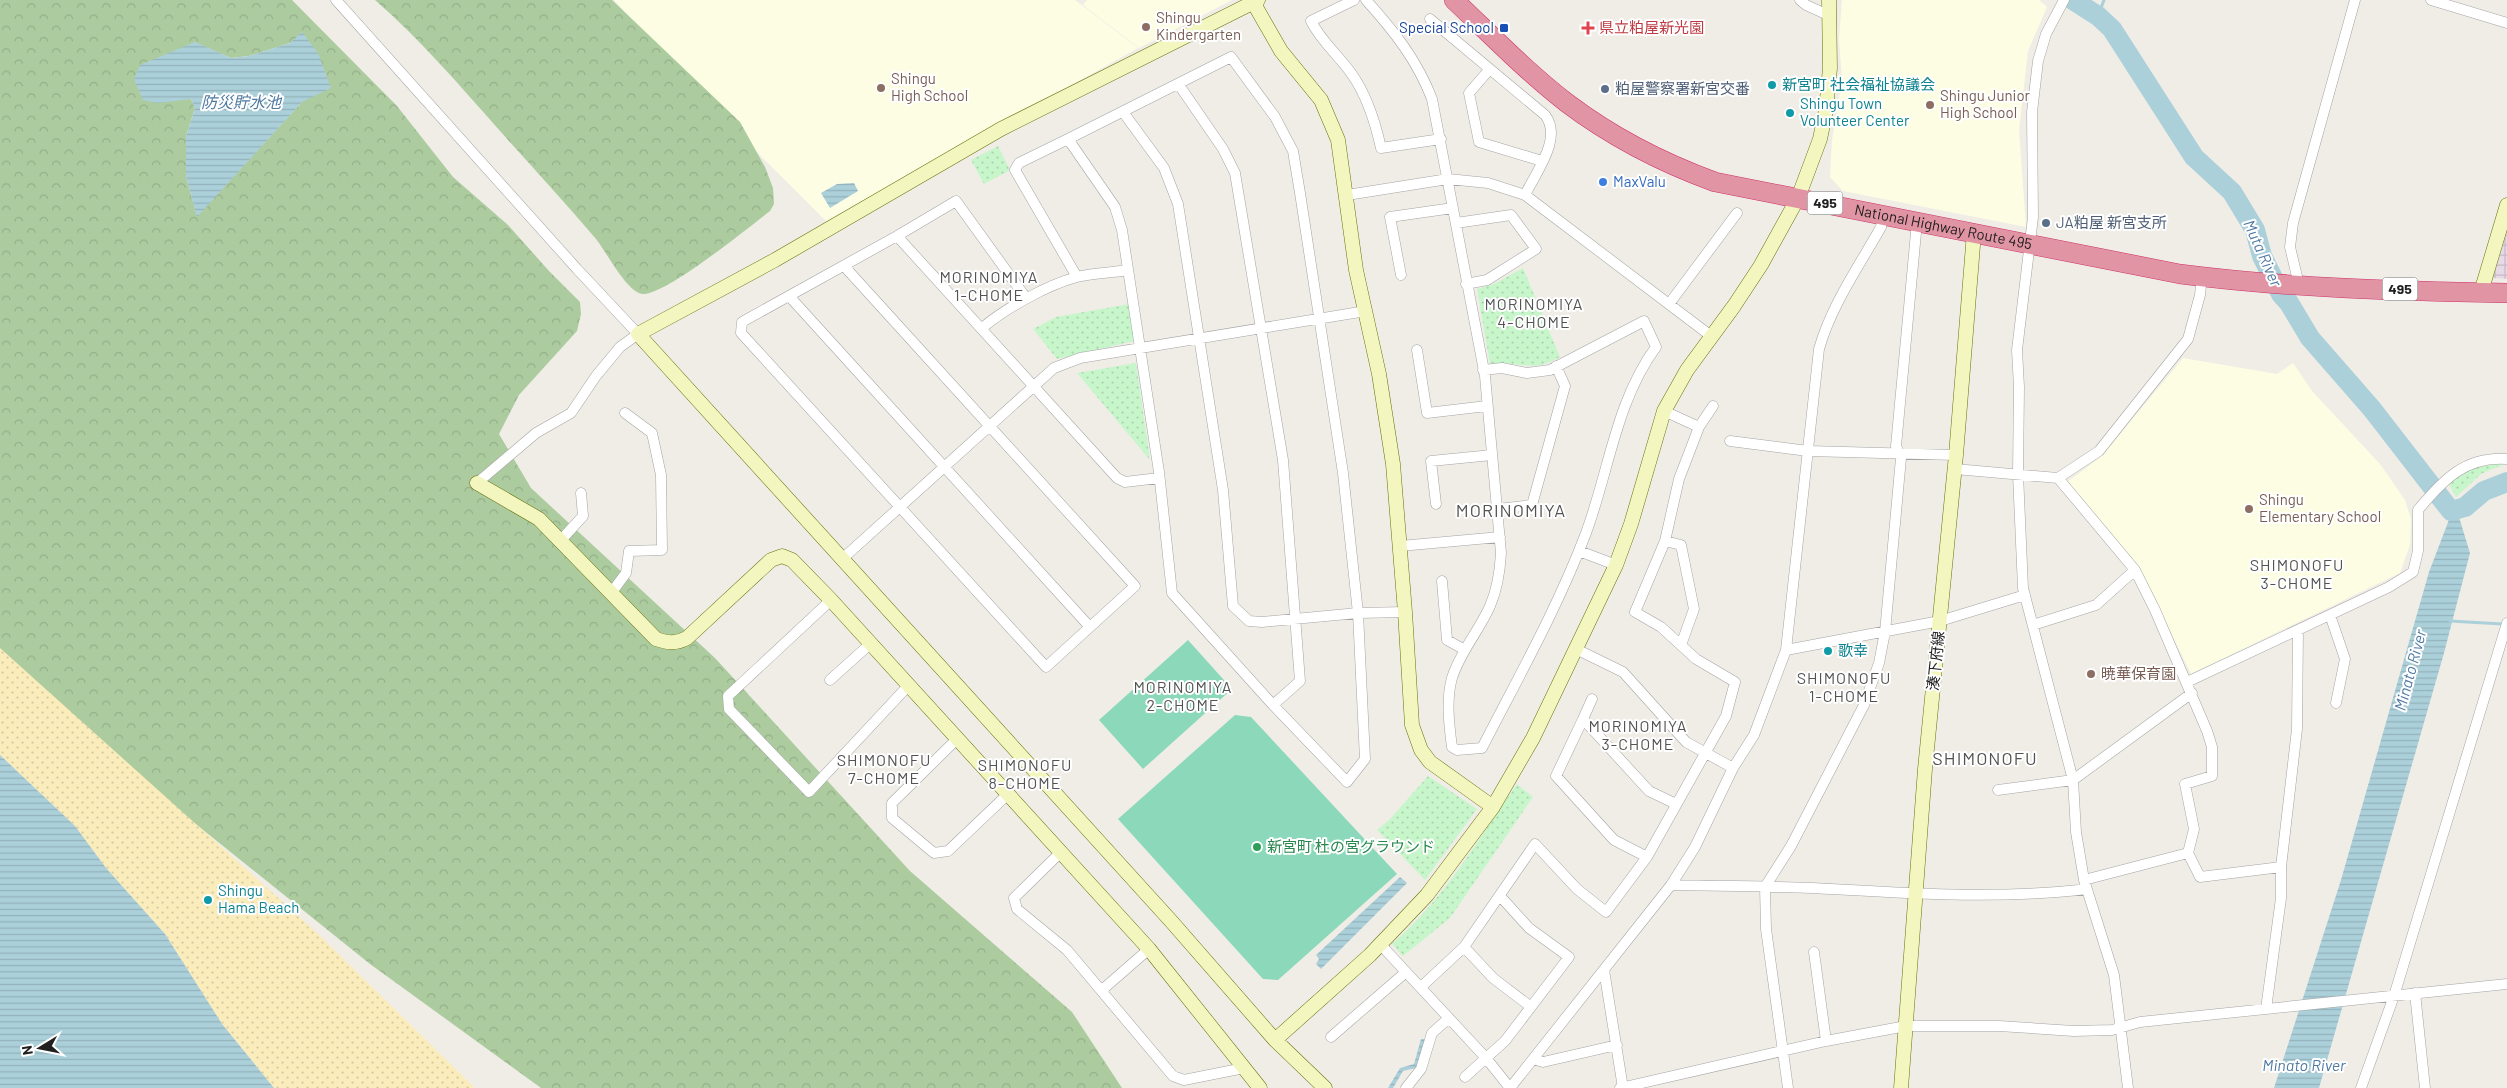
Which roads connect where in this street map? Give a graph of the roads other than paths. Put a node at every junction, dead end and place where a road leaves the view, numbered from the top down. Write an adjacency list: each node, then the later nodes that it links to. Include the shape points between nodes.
1 (336, 0): 49 (street)
2 (1354, 0): 18 (street, via 1311,21 1361,90 1381,148)
3 (1366, 0): 18 (street, via 1396,33 1423,77 1432,99)
4 (1454, 0): 23 (highway, National Highway Route 495 / 495, via 1537,78 1616,135 1669,163 1715,182)
5 (1800, 0): 11 (street)
6 (1829, 0): 11 (street)
7 (2356, 0): 39 (street, via 2293,224 2290,247)
8 (2431, 0): 13 (street)
9 (1255, 1): 21 (street, via 1281,51 1329,114 1338,140); 49 (street, via 1001,129 775,260)
10 (2063, 2): 32 (street, via 2046,34 2038,61 2032,112)
11 (1828, 15): 23 (street, via 1830,68 1826,110 1820,138)
12 (1430, 20): 14 (street)
13 (2507, 23)
14 (1489, 70): 19 (street, via 1551,122 1552,138); 19 (street, via 1469,92 1479,142)
15 (1178, 85): 16 (street); 46 (street, via 1231,57 1275,118 1293,151); 48 (street, via 1223,149 1235,173)
16 (1123, 112): 17 (street); 51 (street, via 1164,168 1174,190)
17 (1068, 139): 34 (street, via 1114,207 1122,230); 37 (street, via 1019,163 1015,170)
18 (1441, 139): 20 (street)
19 (1542, 161): 22 (street)
20 (1448, 179): 21 (street); 22 (street, via 1488,183); 25 (street)
21 (1347, 195): 45 (street, via 1356,270)
22 (1525, 195): 44 (street)
23 (1798, 198): 27 (highway, National Highway Route 495 / 495); 50 (street, via 1761,265)
24 (2507, 205): 40 (street)
25 (1453, 208): 29 (street); 35 (street, via 1390,217)
26 (1737, 213): 44 (street)
27 (1883, 216): 28 (highway, National Highway Route 495 / 495); 64 (street, via 1881,227 1842,294 1823,336)
28 (1917, 222): 30 (highway, National Highway Route 495 / 495); 65 (street, via 1896,446)
29 (1456, 223): 38 (street); 38 (street, via 1511,215 1536,250 1488,280)
30 (1974, 234): 32 (highway, National Highway Route 495 / 495); 66 (street, 湊下府線)
31 (897, 236): 33 (street); 43 (street, via 956,201); 47 (street)
32 (2031, 245): 36 (highway, National Highway Route 495 / 495); 71 (street, via 2017,350)
33 (844, 266): 42 (street); 61 (street)
34 (1127, 270): 37 (street); 52 (street)
35 (1401, 275)
36 (2202, 276): 39 (highway, National Highway Route 495 / 495); 73 (street, via 2188,340 2098,451)
37 (1076, 277): 43 (street)
38 (1466, 284): 55 (street)
39 (2296, 285): 40 (highway, 495)
40 (2481, 292): 41 (highway, 495)
41 (2507, 293)
42 (789, 296): 69 (street); 77 (street, via 742,322 741,333)
43 (1026, 298): 47 (street)
44 (1669, 304): 50 (street)
45 (1366, 311): 46 (street); 82 (street, via 1393,464)
46 (1320, 319): 48 (street); 92 (street, via 1343,473)
47 (982, 328): 56 (street)
48 (1260, 328): 51 (street); 94 (street, via 1282,460)
49 (638, 334): 74 (street, via 620,347 571,413 536,432); 84 (street)
50 (1711, 336): 59 (street)
51 (1200, 338): 52 (street); 94 (street, via 1223,490 1233,606 1249,621)
52 (1140, 349): 56 (street, via 1080,358 1054,368); 72 (street)
53 (1416, 350): 57 (street, via 1427,413)
54 (1556, 366): 55 (street, via 1527,373 1502,368); 78 (street, via 1565,386 1532,504); 83 (street, via 1644,322 1656,347 1648,357 1624,409)
55 (1483, 370): 57 (street)
56 (1033, 385): 61 (street); 72 (street, via 1117,478 1124,482)
57 (1488, 406): 67 (street)
58 (1713, 406): 62 (street)
59 (1664, 411): 62 (street); 85 (street)
60 (624, 413): 88 (street, via 652,433 661,475 662,550 629,551 626,573)
61 (988, 426): 69 (street); 98 (street, via 1135,586)
62 (1699, 427): 81 (street, via 1680,480)
63 (1730, 440): 64 (street)
64 (1808, 451): 65 (street); 105 (street)
65 (1899, 454): 66 (street); 100 (street)
66 (1956, 455): 70 (street, 湊下府線)
67 (1492, 456): 76 (street, via 1431,461); 78 (street)
68 (2507, 459): 93 (street, via 2474,463 2445,479 2418,510 2418,551 2413,572)
69 (945, 467): 77 (street); 98 (street)
70 (1955, 469): 71 (street); 95 (street, 湊下府線)
71 (2018, 474): 73 (street); 89 (street)
72 (1160, 478): 112 (street, via 1172,593)
73 (2058, 478): 86 (street)
74 (477, 484): 80 (street, via 539,518)
75 (581, 493): 80 (street, via 583,516)
76 (1436, 504)
77 (899, 506): 84 (street); 98 (street, via 1046,667)
78 (1498, 509): 79 (street)
79 (1500, 537): 82 (street); 103 (street, via 1499,575 1490,606)
80 (561, 540): 88 (street)
81 (1665, 541): 102 (street, via 1681,545 1694,609); 102 (street, via 1635,612 1661,626)
82 (1400, 546): 91 (street)
83 (1579, 551): 85 (street); 103 (street, via 1482,748 1457,750 1452,747 1449,695 1452,678)
84 (841, 560): 148 (street, via 1171,921)
85 (1616, 565): 104 (street)
86 (2135, 570): 97 (street, via 2096,605); 107 (street)
87 (1442, 581): 103 (street, via 1447,640)
88 (612, 592): 90 (street, via 656,638 667,642 687,638 771,560 782,556 792,560)
89 (2025, 595): 95 (street); 97 (street)
90 (831, 600): 101 (street); 108 (street, via 728,696 729,709 809,792)
91 (1405, 612): 92 (street); 121 (street, via 1410,711 1416,740 1430,762)
92 (1358, 613): 94 (street); 112 (street, via 1365,759 1347,782)
93 (2330, 615): 99 (street); 111 (street, via 2345,659)
94 (1295, 619): 112 (street, via 1300,681)
95 (1940, 621): 100 (street); 129 (street, 湊下府線)
96 (2507, 623): 141 (street)
97 (2033, 625): 117 (street)
98 (1089, 626)
99 (2298, 630): 107 (street); 125 (street, via 2297,729)
100 (1885, 632): 105 (street); 128 (street, via 1879,663 1864,706 1791,846)
101 (870, 644): 106 (street); 108 (street)
102 (1681, 646): 115 (street, via 1735,682 1726,716)
103 (1465, 650)
104 (1576, 650): 115 (street, via 1623,672 1686,742); 121 (street, via 1533,738)
105 (1786, 650): 116 (street, via 1754,735)
106 (830, 680)
107 (2187, 682): 109 (street)
108 (908, 686): 114 (street)
109 (2192, 693): 117 (street); 123 (street, via 2212,747 2212,776 2185,784 2194,829)
110 (1592, 699): 113 (street)
111 (2336, 703)
112 (1273, 705)
113 (1583, 719): 120 (street, via 1649,791); 124 (street, via 1556,776 1614,840)
114 (957, 739): 119 (street); 119 (street, via 892,803 892,818 934,853 948,851)
115 (1706, 752): 116 (street); 120 (street)
116 (1733, 768): 126 (street, via 1695,847)
117 (2073, 780): 118 (street); 127 (street, via 2076,832)
118 (1998, 790)
119 (1008, 794): 122 (street)
120 (1676, 804): 124 (street)
121 (1493, 807): 131 (street, via 1427,895)
122 (1061, 852): 133 (street); 139 (street, via 1014,898 1017,909 1067,950)
123 (2188, 853): 125 (street, via 2200,877); 127 (street)
124 (1647, 857): 130 (street, via 1606,912 1577,889 1535,844)
125 (2281, 867): 143 (street, via 2281,898)
126 (1671, 885): 128 (street); 135 (street)
127 (2085, 885): 129 (street, via 2037,895); 146 (street, via 2114,975)
128 (1765, 887): 129 (street); 151 (street, via 1766,929)
129 (1915, 894): 145 (street, 湊下府線)
130 (1500, 896): 132 (street); 142 (street, via 1529,928 1569,957)
131 (1380, 944): 136 (street); 148 (street)
132 (1464, 947): 138 (street); 142 (street, via 1493,978)
133 (1149, 949): 139 (street); 154 (street)
134 (1814, 952): 149 (street)
135 (1604, 970): 150 (street); 153 (street)
136 (1406, 972): 138 (street); 147 (street)
137 (2507, 984): 140 (street)
138 (1420, 987): 144 (street)
139 (1102, 990): 154 (street, via 1173,1076 1184,1080)
140 (2415, 993): 141 (street); 165 (street)
141 (2394, 996): 143 (street); 164 (street)
142 (1531, 1007): 152 (street, via 1506,1041)
143 (2266, 1009): 146 (street, via 2140,1022)
144 (1449, 1018): 152 (street); 158 (street, via 1432,1033 1421,1069)
145 (1906, 1026): 146 (street, via 1999,1026 2074,1031); 149 (street); 162 (street, 湊下府線)
146 (2122, 1028): 163 (street)
147 (1331, 1037)
148 (1275, 1040): 157 (street)
149 (1826, 1040): 151 (street)
150 (1617, 1045): 153 (street, via 1543,1062); 160 (street)
151 (1783, 1051): 160 (street); 161 (street)
152 (1486, 1058): 155 (street); 159 (street)
153 (1533, 1059): 159 (street)
154 (1244, 1068): 156 (street)
155 (1465, 1078)
156 (1260, 1088)
157 (1325, 1088)
158 (1406, 1088)
159 (1510, 1088)
160 (1622, 1088)
161 (1788, 1088)
162 (1901, 1088)
163 (2128, 1088)
164 (2361, 1088)
165 (2425, 1088)

